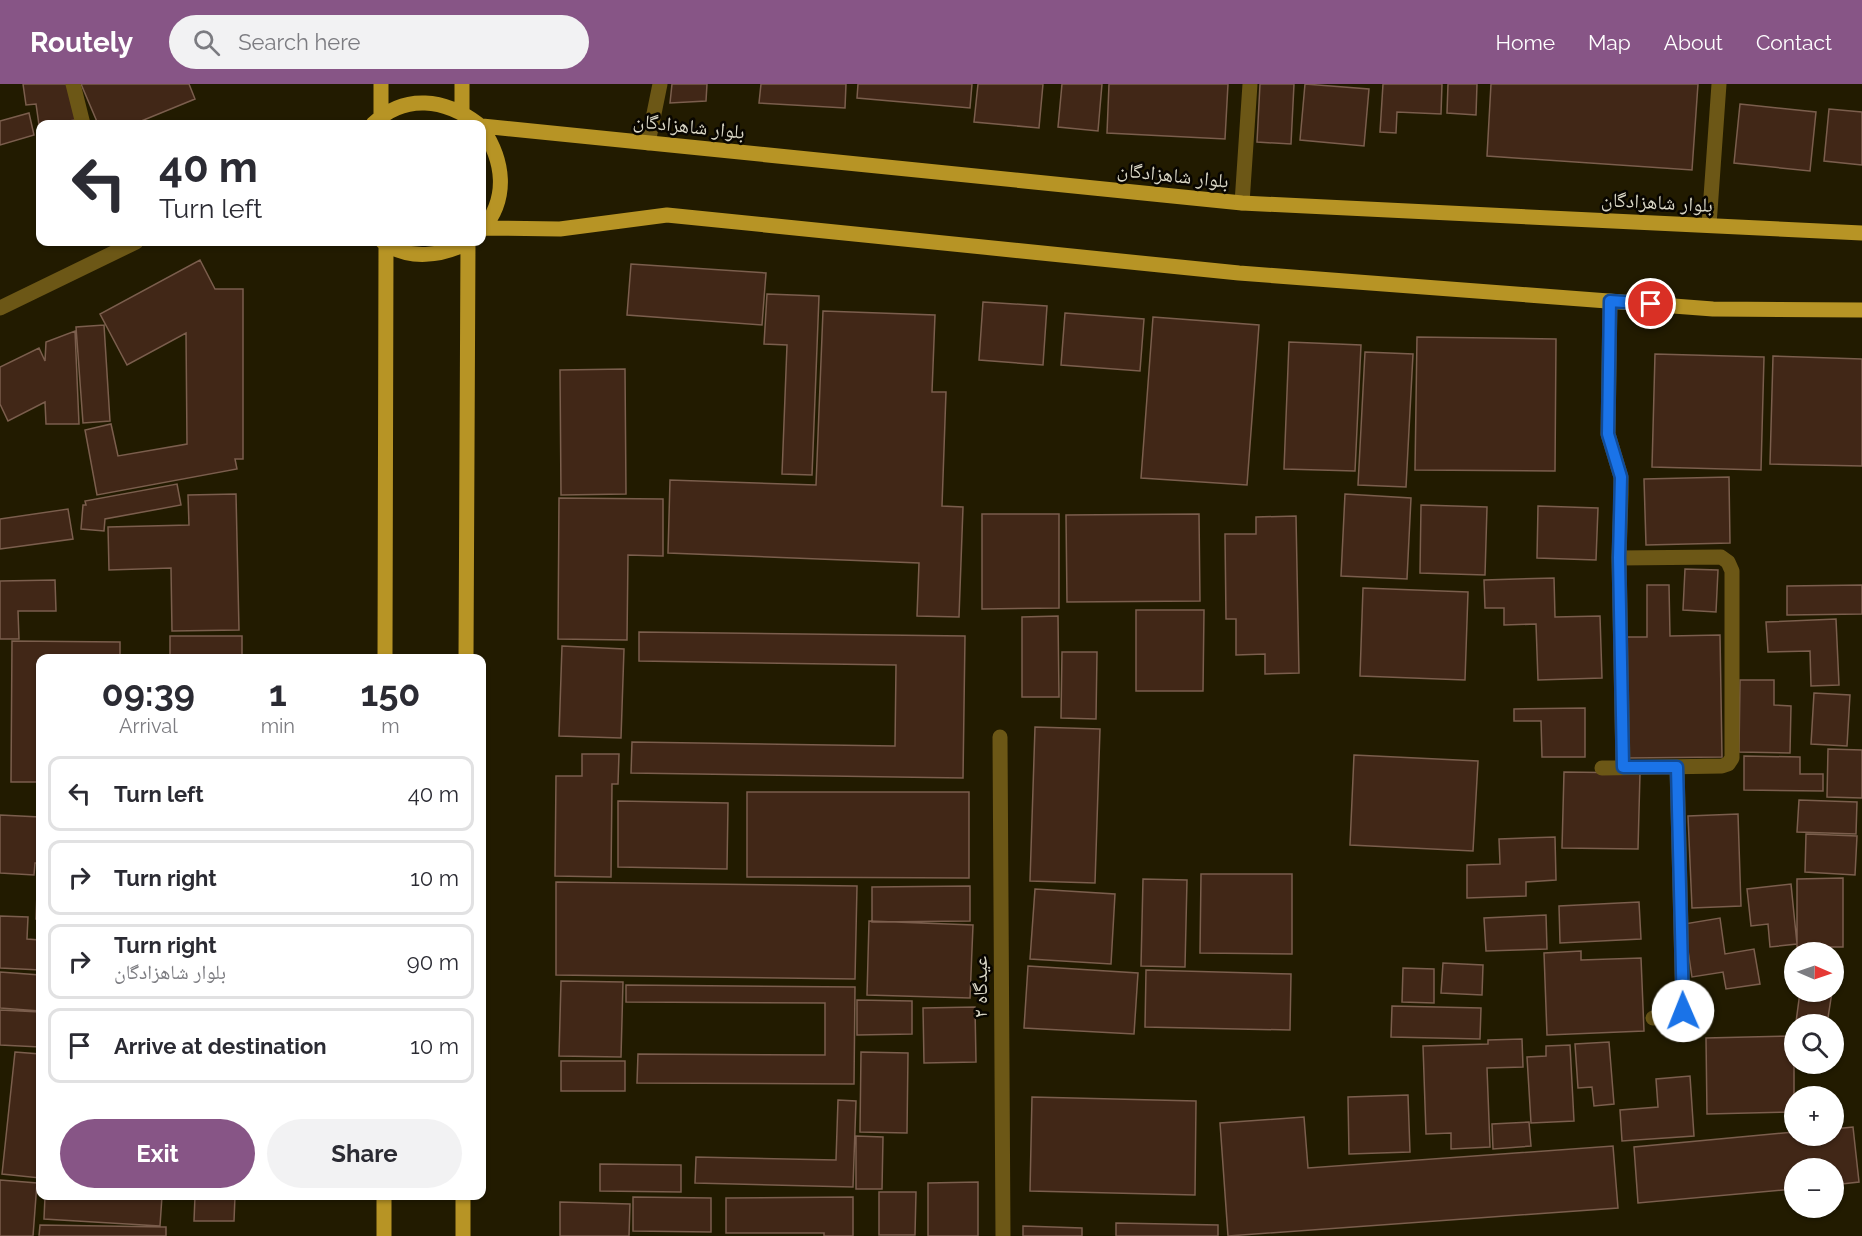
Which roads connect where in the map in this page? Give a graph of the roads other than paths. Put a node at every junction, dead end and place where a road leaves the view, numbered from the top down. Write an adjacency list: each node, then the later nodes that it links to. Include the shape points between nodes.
1 (74, 84): 8 (street)
2 (381, 84): 9 (main road)
3 (462, 84): 7 (main road)
4 (660, 84): 14 (street)
5 (1250, 84): 15 (street)
6 (1719, 84): 17 (street)
7 (462, 112): 10 (main road, via 421,103 400,107); 11 (main road)
8 (82, 120)
9 (377, 120)
10 (379, 120)
11 (472, 120)
12 (486, 127): 14 (main road, بلوار شاهزادگان)
13 (486, 134): 16 (main road, via 500,165 501,187)
14 (648, 143): 15 (main road, بلوار شاهزادگان)
15 (1242, 203): 17 (main road, بلوار شاهزادگان)
16 (486, 224)
17 (1709, 225): 19 (main road, بلوار شاهزادگان)
18 (486, 229): 25 (main road, via 560,229 667,215 1239,273)
19 (1862, 232)
20 (124, 246): 26 (street)
21 (384, 246): 29 (main road)
22 (391, 246): 23 (main road, via 406,253 427,255)
23 (460, 246)
24 (468, 246): 30 (main road)
25 (1610, 301): 27 (main road, via 1713,309); 28 (street, via 1608,434 1621,477)
26 (0, 308)
27 (1862, 310)
28 (1619, 558): 32 (street); 33 (street, via 1721,557 1732,571 1732,758 1722,766)
29 (385, 654)
30 (466, 654)
31 (1000, 737): 40 (street, عیدگاه ۲)
32 (1623, 767): 33 (street); 34 (street)
33 (1677, 767): 35 (street, via 1683,1011 1679,1017)
34 (1602, 768)
35 (1653, 1018)
36 (384, 1200): 38 (main road)
37 (463, 1200): 39 (main road)
38 (384, 1236)
39 (463, 1236)
40 (1003, 1236)

